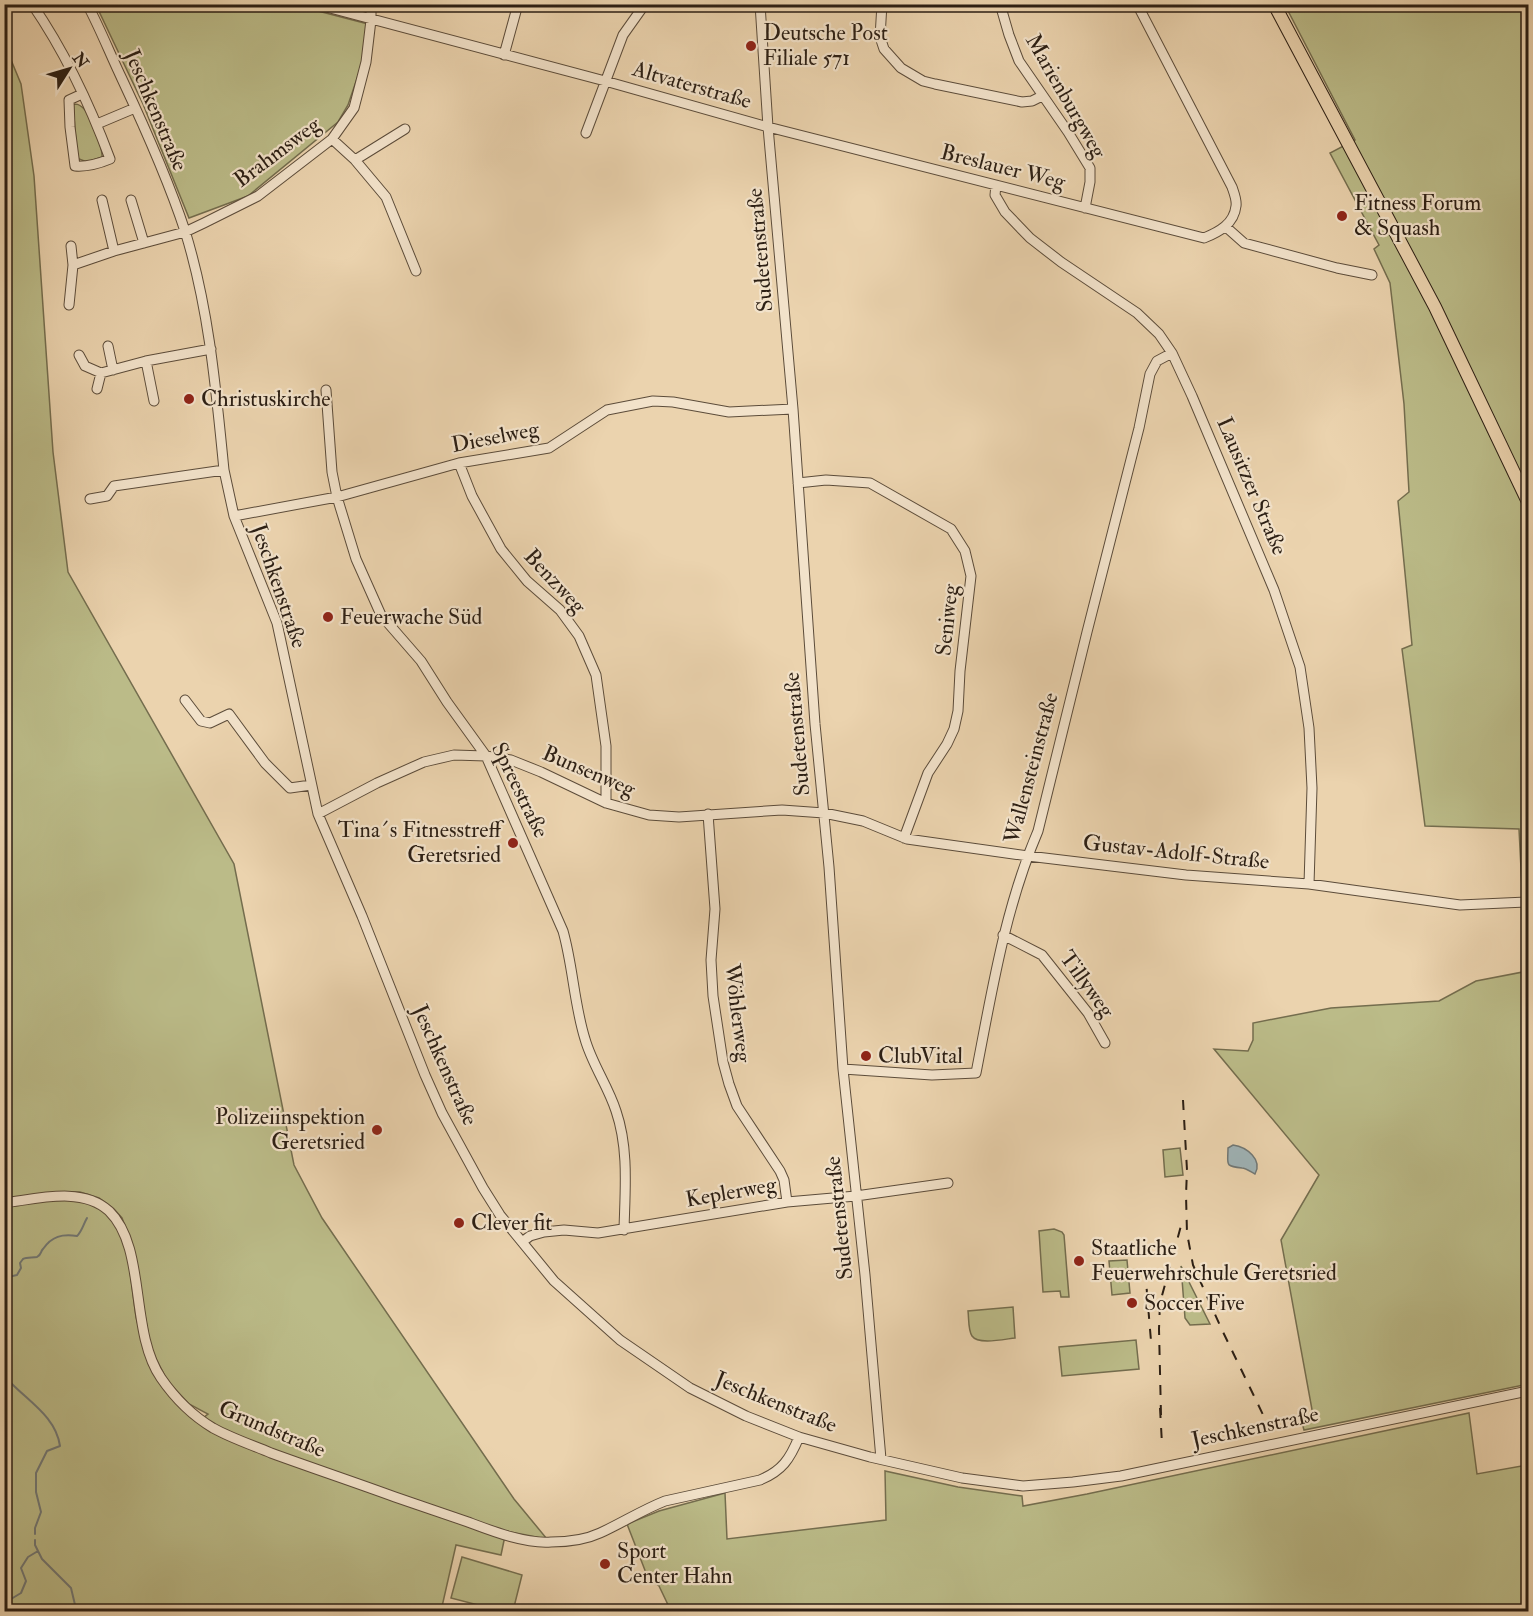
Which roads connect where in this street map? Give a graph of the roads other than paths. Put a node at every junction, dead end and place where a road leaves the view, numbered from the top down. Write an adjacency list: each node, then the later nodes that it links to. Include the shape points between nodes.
1 (32, 4): 15 (street, via 67,59)
2 (87, 4): 17 (street, Jeschkenstraße)
3 (315, 4): 12 (street, Altvaterstraße)
4 (371, 4): 12 (street, Brahmsweg)
5 (518, 4): 13 (street)
6 (645, 4): 14 (street, via 623,36)
7 (760, 4): 19 (street, Sudetenstraße)
8 (882, 4): 16 (street, via 880,37 884,49 912,75 934,84 1022,102)
9 (1000, 4): 16 (street, Marienburgweg, via 1019,62)
10 (1137, 4): 28 (street, via 1232,187 1236,205)
11 (1274, 4): 53 (main road, via 1435,307)
12 (371, 20): 13 (street, Altvaterstraße); 22 (street, Brahmsweg, via 366,62 354,108)
13 (504, 55): 14 (street, Altvaterstraße)
14 (605, 81): 19 (street, Altvaterstraße); 21 (street, Altvaterstraße)
15 (82, 94): 18 (street); 18 (street, via 69,100 75,166 87,167 110,159)
16 (1042, 96): 27 (street, Marienburgweg, via 1090,168)
17 (135, 108): 18 (street); 29 (street, Jeschkenstraße)
18 (97, 124)
19 (768, 127): 24 (street, Breslauer Weg); 47 (street, Sudetenstraße)
20 (405, 129): 23 (street)
21 (586, 133)
22 (332, 139): 23 (street); 29 (street, Brahmsweg, via 258,196)
23 (355, 160): 34 (street, via 386,197)
24 (996, 185): 27 (street, Breslauer Weg); 39 (street, Lausitzer Straße, via 995,195 1005,212 1030,238 1137,313)
25 (102, 200): 32 (street)
26 (131, 200): 30 (street)
27 (1085, 208): 28 (street, Breslauer Weg, via 1204,238)
28 (1226, 227): 35 (street, via 1244,243)
29 (185, 232): 30 (street); 38 (street, Jeschkenstraße)
30 (144, 243): 32 (street)
31 (71, 246): 33 (street)
32 (114, 251): 33 (street)
33 (73, 264): 36 (street)
34 (416, 271)
35 (1372, 275)
36 (69, 305)
37 (108, 346): 42 (street)
38 (211, 349): 41 (street); 49 (street, Jeschkenstraße)
39 (1172, 353): 63 (street, Wallensteinstraße, via 1157,361 1150,374 1041,820); 64 (street, Lausitzer Straße, via 1274,590 1300,667 1311,776)
40 (80, 355): 43 (street, via 85,366)
41 (146, 361): 42 (street); 46 (street)
42 (113, 370): 43 (street)
43 (101, 374): 44 (street)
44 (97, 389)
45 (326, 390): 51 (street, Spreestraße)
46 (153, 401)
47 (793, 409): 48 (street, Dieselweg, via 729,412 653,401 607,410 549,448); 50 (street, Sudetenstraße)
48 (459, 463): 51 (street, Dieselweg); 58 (street, Benzweg, via 501,549 527,581 560,610 579,636 596,675 606,746)
49 (224, 470): 52 (street, via 114,486 107,496); 54 (street, Jeschkenstraße)
50 (798, 483): 59 (street, Sudetenstraße); 62 (street, Seniweg, via 870,483 951,530 964,551 971,576 958,711 954,729 928,773)
51 (337, 497): 54 (street, Dieselweg); 56 (street, Spreestraße, via 356,559 381,615 421,661)
52 (90, 499)
53 (1528, 502)
54 (234, 516): 57 (street, Jeschkenstraße, via 277,623)
55 (186, 700): 57 (street, via 201,721 210,723 229,714 265,763 290,788)
56 (486, 756): 58 (street, Bunsenweg, via 511,760); 60 (street, Bunsenweg, via 454,755 424,762); 73 (street, Spreestraße, via 563,931 585,1039 616,1109 625,1162)
57 (311, 785): 60 (street, Jeschkenstraße)
58 (606, 803): 61 (street, Bunsenweg, via 656,816)
59 (824, 813): 61 (street, Bunsenweg, via 782,810); 62 (street, Gustav-Adolf-Straße, via 863,821); 68 (street, Sudetenstraße)
60 (318, 814): 74 (street, Jeschkenstraße, via 436,1102 483,1188)
61 (708, 814): 71 (street, Wöhlerweg, via 715,909 713,996 723,1062 737,1106 780,1171)
62 (904, 838): 63 (street, Gustav-Adolf-Straße)
63 (1028, 855): 64 (street, Gustav-Adolf-Straße, via 1186,875); 66 (street, Wallensteinstraße)
64 (1309, 884): 65 (street, Gustav-Adolf-Straße, via 1460,905)
65 (1528, 902)
66 (1003, 935): 67 (street, Tillyweg, via 1042,956 1088,1013); 68 (street, Wallensteinstraße, via 976,1072 933,1075)
67 (1105, 1043)
68 (843, 1070): 70 (street, Sudetenstraße)
69 (948, 1183): 70 (street, Keplerweg)
70 (856, 1196): 71 (street, Keplerweg); 77 (street, Sudetenstraße)
71 (787, 1202): 73 (street, Keplerweg)
72 (4, 1203): 76 (street, Grundstraße, via 72,1197 92,1201 109,1211 129,1247 142,1331 153,1364 169,1389 212,1427 299,1463 511,1537 548,1543 570,1541 598,1533 665,1502 760,1480 781,1468)
73 (624, 1230): 74 (street, Keplerweg, via 544,1232)
74 (522, 1242): 76 (street, Jeschkenstraße, via 554,1281 620,1340 696,1392)
75 (1528, 1391): 77 (street, Jeschkenstraße, via 1121,1476 1073,1482 1023,1486 962,1478)
76 (799, 1437): 77 (street, Jeschkenstraße)
77 (881, 1460)

